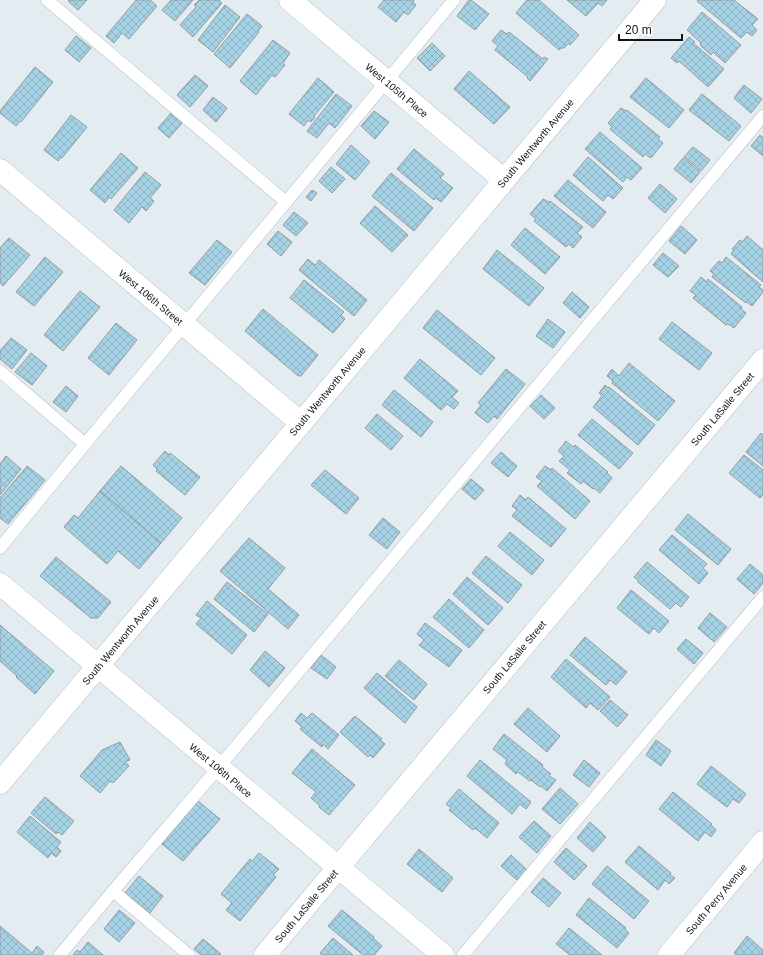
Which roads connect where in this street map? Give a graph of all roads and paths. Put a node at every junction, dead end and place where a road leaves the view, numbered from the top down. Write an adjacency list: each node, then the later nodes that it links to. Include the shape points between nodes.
1 (47, 0): 9 (lane)
2 (290, 0): 5 (street, West 105th Place)
3 (454, 0): 5 (lane)
4 (655, 0): 8 (street, South Wentworth Avenue)
5 (386, 81): 8 (street, West 105th Place); 9 (lane)
6 (763, 116): 19 (lane)
7 (0, 170): 10 (street, West 106th Street)
8 (504, 180): 13 (street, South Wentworth Avenue)
9 (286, 202): 10 (lane)
10 (184, 325): 13 (street, West 106th Street); 14 (lane)
11 (763, 360): 22 (street, South LaSalle Street)
12 (0, 372): 14 (lane)
13 (301, 423): 18 (street, South Wentworth Avenue)
14 (85, 444): 15 (lane)
15 (0, 548)
16 (0, 584): 18 (street, West 106th Place)
17 (763, 597): 28 (lane)
18 (98, 666): 19 (street, West 106th Place); 20 (street, South Wentworth Avenue)
19 (219, 767): 22 (street, West 106th Place); 23 (lane)
20 (0, 783)
21 (763, 842): 29 (street, South Perry Avenue)
22 (338, 867): 26 (street, South LaSalle Street); 27 (street, West 106th Place)
23 (113, 891): 24 (lane); 25 (lane)
24 (60, 955)
25 (189, 955)
26 (265, 955)
27 (443, 955)
28 (463, 955)
29 (669, 955)

